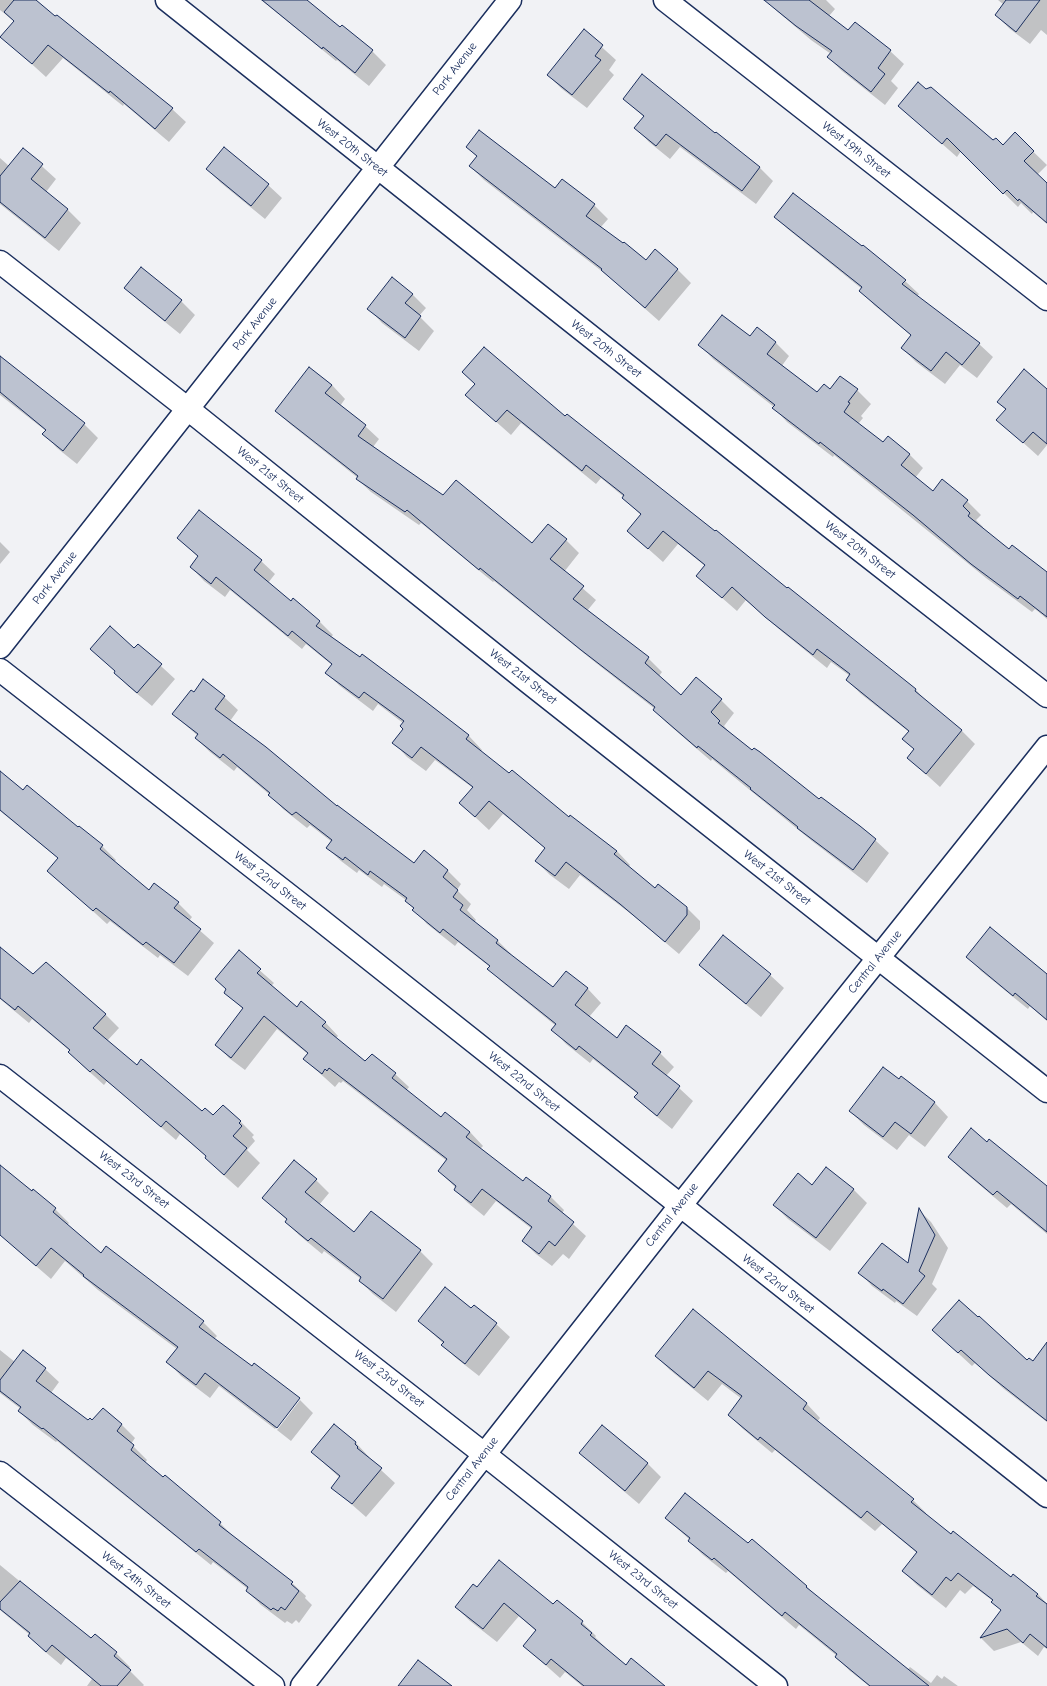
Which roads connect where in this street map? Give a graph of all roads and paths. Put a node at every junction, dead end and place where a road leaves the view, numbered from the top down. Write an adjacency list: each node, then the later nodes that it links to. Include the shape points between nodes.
1 (166, 0): 4 (street, West 20th Street)
2 (510, 0): 4 (street, Park Avenue)
3 (665, 0): 6 (street, West 19th Street)
4 (377, 168): 7 (street, Park Avenue); 10 (street, West 20th Street)
5 (0, 262): 7 (street, West 21st Street)
6 (1047, 299)
7 (188, 409): 8 (street, Park Avenue); 12 (street, West 21st Street, via 534,686)
8 (0, 647)
9 (0, 670): 15 (street, West 22nd Street, via 318,918)
10 (1047, 696)
11 (1047, 747): 12 (street, Central Avenue)
12 (879, 957): 14 (street, West 21st Street); 15 (street, Central Avenue)
13 (0, 1076): 16 (street, West 23rd Street)
14 (1047, 1091)
15 (680, 1206): 16 (street, Central Avenue); 18 (street, West 22nd Street)
16 (484, 1454): 20 (street, Central Avenue); 21 (street, West 23rd Street)
17 (0, 1473): 19 (street, West 24th Street)
18 (1047, 1496)
19 (273, 1686)
20 (302, 1686)
21 (776, 1686)

